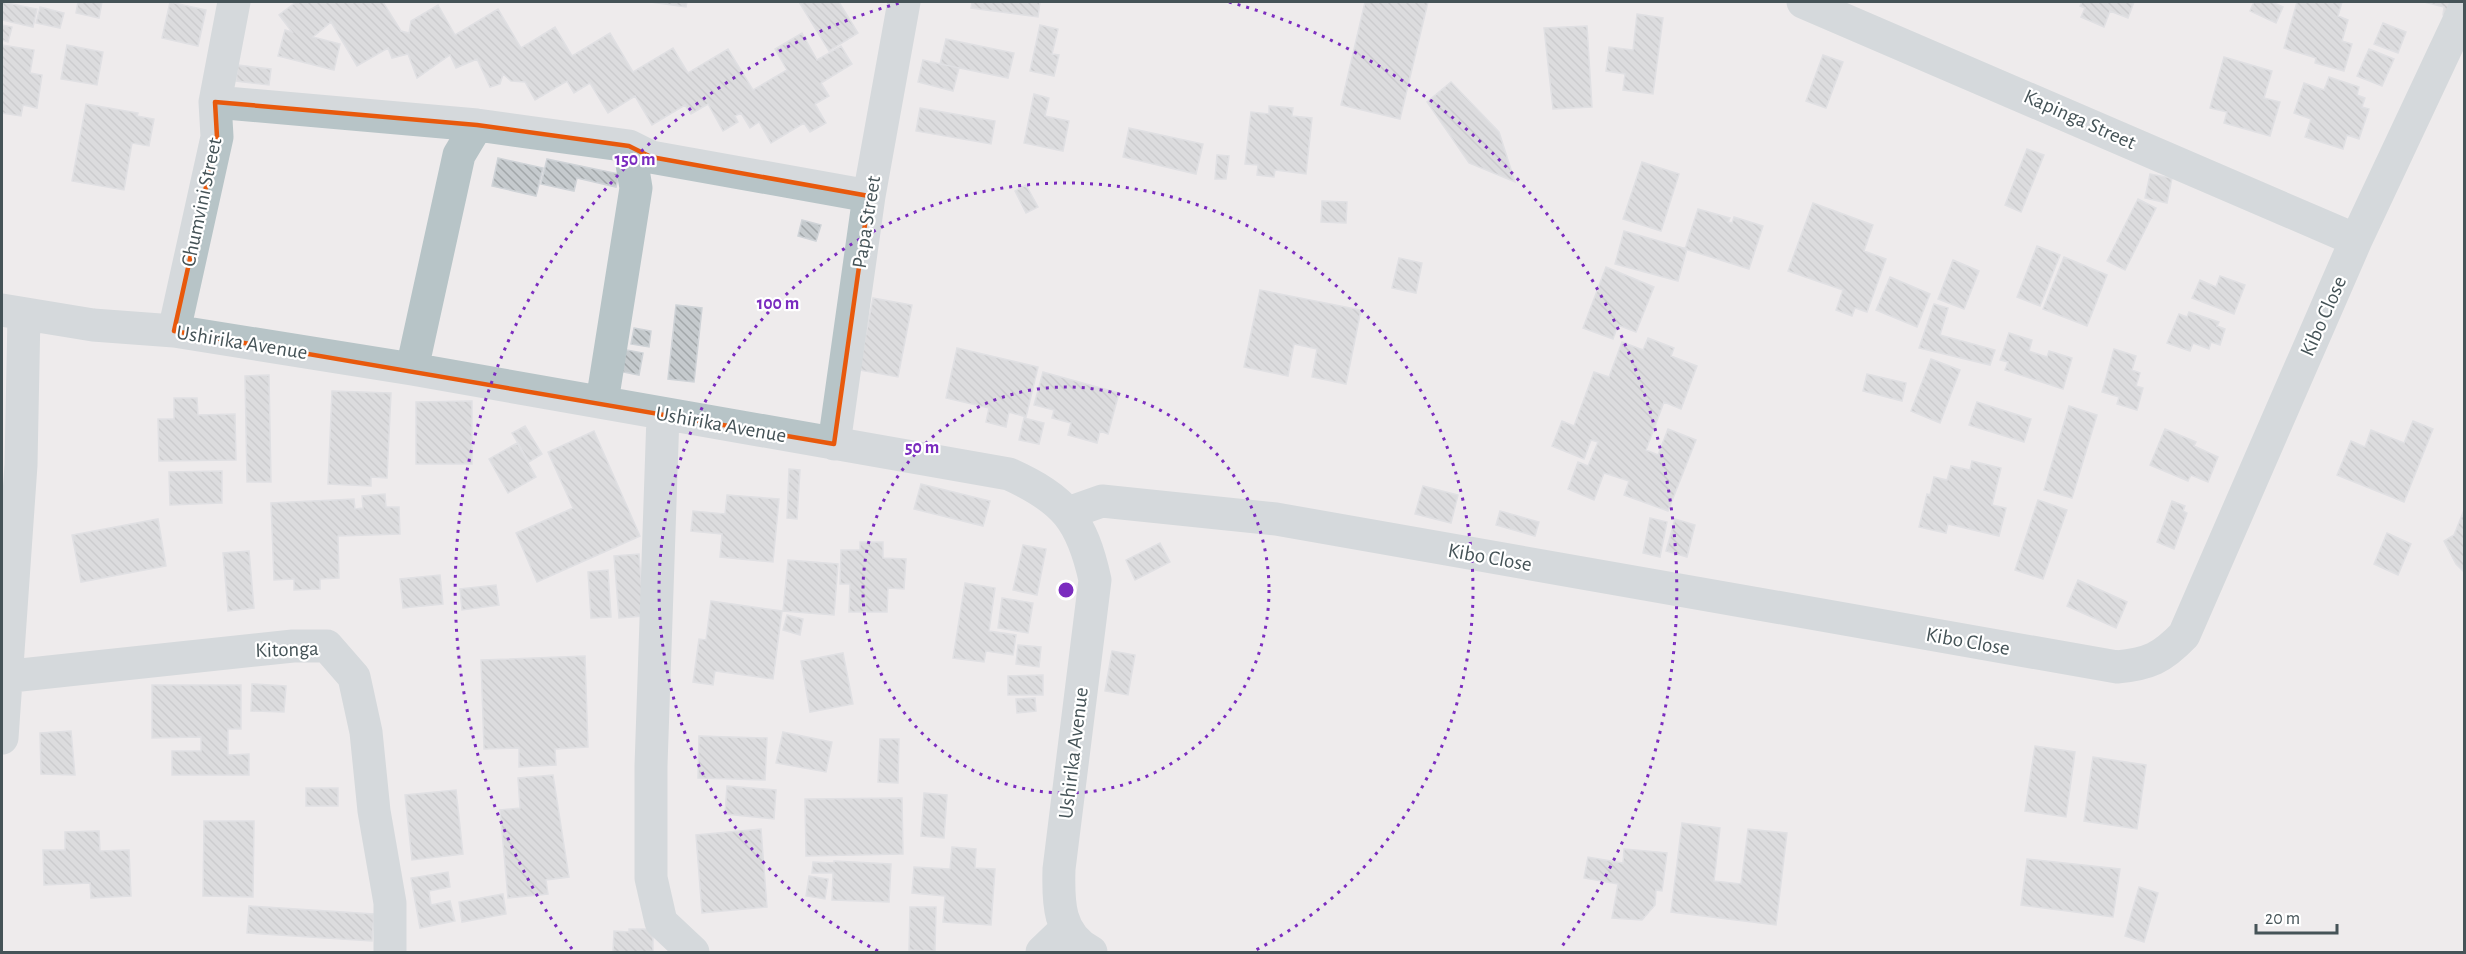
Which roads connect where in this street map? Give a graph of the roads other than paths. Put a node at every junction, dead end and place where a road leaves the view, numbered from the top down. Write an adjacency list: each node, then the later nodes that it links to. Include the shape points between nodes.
1 (234, 2): 5 (street, Chumvini Street)
2 (904, 2): 8 (street, Papa Street)
3 (1803, 2): 9 (street, Kapinga Street)
4 (2464, 10): 9 (street, Kibo Close)
5 (215, 102): 6 (street); 11 (street, Chumvini Street, via 217,137)
6 (477, 125): 7 (street); 12 (street, via 459,155)
7 (629, 146): 8 (street, via 651,157); 13 (street, via 636,189)
8 (869, 196): 15 (street, Papa Street)
9 (2356, 240): 16 (street, Kibo Close, via 2184,635 2166,653 2143,664 2108,665 1276,519 1102,501)
10 (13, 312): 11 (street, Ushirika Avenue, via 93,325); 17 (street, via 21,465)
11 (174, 331): 12 (street, Ushirika Avenue)
12 (412, 369): 13 (street, Ushirika Avenue)
13 (602, 402): 14 (street, Ushirika Avenue)
14 (663, 415): 15 (street, Ushirika Avenue); 21 (street, via 651,878 661,922)
15 (834, 444): 16 (street, Ushirika Avenue, via 1009,474 1042,489)
16 (1068, 513): 19 (street, Ushirika Avenue, via 1087,544 1095,580 1059,869 1058,909)
17 (4, 677): 18 (street); 20 (street, Kitonga, via 293,646 327,646 354,677 366,732 374,811 390,903)
18 (2, 738)
19 (1066, 929): 22 (street); 23 (street, via 1081,948)
20 (390, 952)
21 (693, 952)
22 (1042, 952)
23 (1090, 952)

